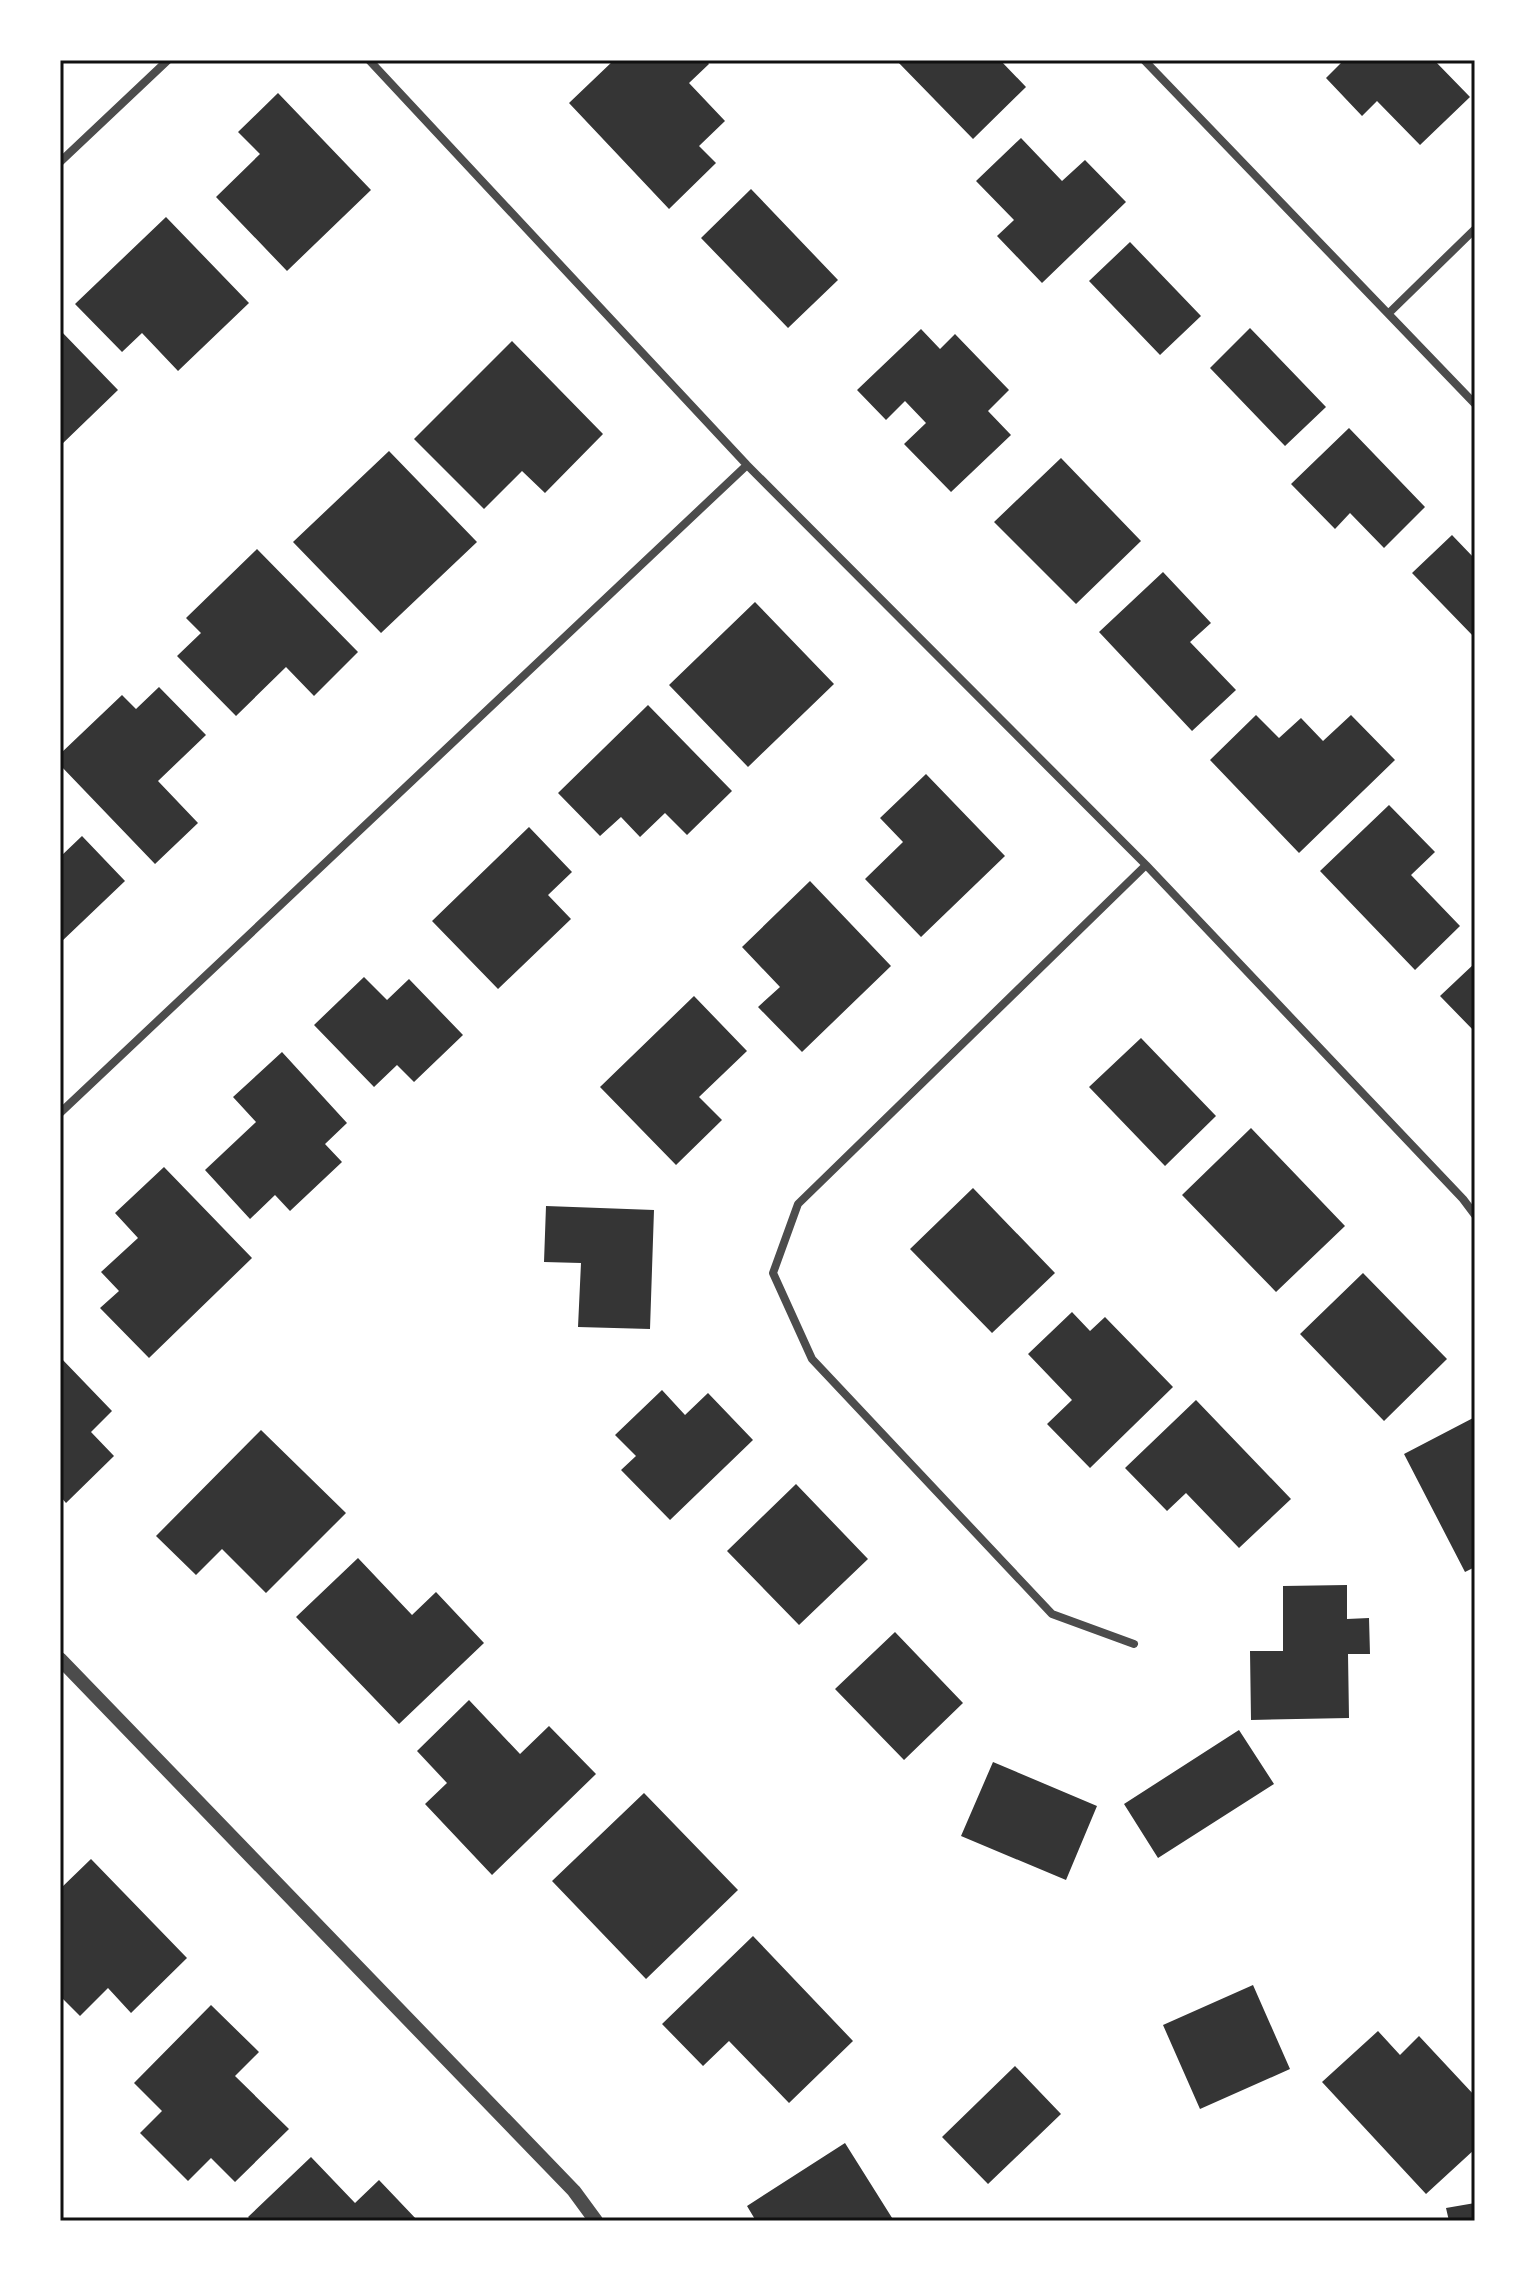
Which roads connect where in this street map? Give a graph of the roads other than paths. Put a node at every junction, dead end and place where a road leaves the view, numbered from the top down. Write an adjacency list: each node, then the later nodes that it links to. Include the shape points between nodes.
1 (168, 60): 4 (street)
2 (369, 60): 8 (street)
3 (1144, 60): 6 (street)
4 (60, 162)
5 (1475, 229): 6 (street)
6 (1389, 313): 7 (street)
7 (1475, 404)
8 (747, 465): 9 (street); 10 (street)
9 (1146, 865): 11 (street); 12 (street, via 798,1204 773,1273 812,1359 1052,1614)
10 (60, 1113)
11 (1475, 1215)
12 (1134, 1644)
13 (60, 1659): 14 (street, via 563,2179)
14 (596, 2221)

